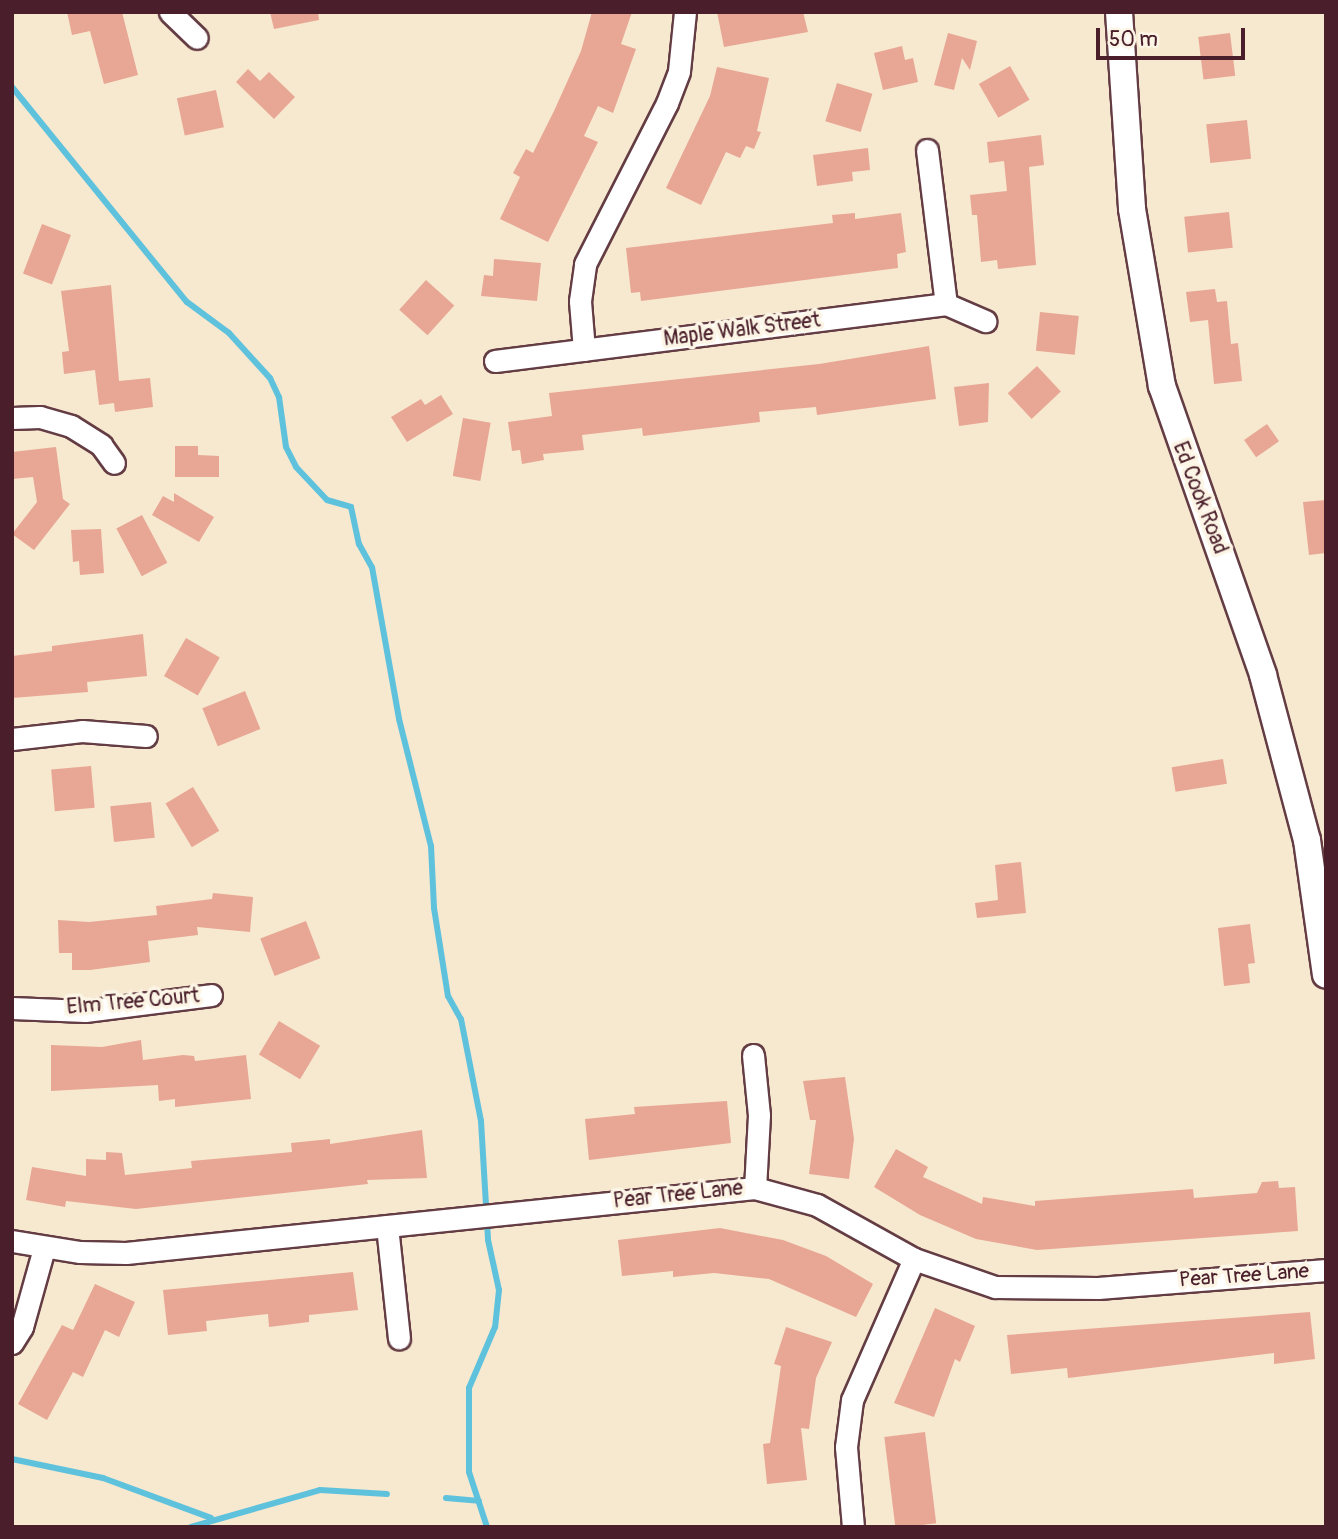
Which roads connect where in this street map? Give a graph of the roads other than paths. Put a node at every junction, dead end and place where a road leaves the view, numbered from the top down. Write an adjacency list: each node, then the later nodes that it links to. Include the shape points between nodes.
1 (170, 12): 4 (street)
2 (685, 12): 8 (street, via 679,71 667,103 585,264 580,301)
3 (1119, 12): 14 (street, Ed Cook Road, via 1132,209 1162,386 1263,675 1307,840)
4 (197, 38)
5 (927, 150): 6 (street)
6 (946, 304): 7 (street); 8 (street, Maple Walk Street)
7 (985, 321)
8 (584, 350): 9 (street, Maple Walk Street)
9 (495, 361)
10 (12, 418): 11 (street, via 40,417 71,426 101,445)
11 (114, 463)
12 (146, 736): 13 (street, via 82,732)
13 (12, 739)
14 (1326, 975)
15 (211, 995): 16 (street, Elm Tree Court, via 85,1011)
16 (12, 1008)
17 (753, 1055): 18 (street, via 759,1115)
18 (755, 1188): 19 (street, Pear Tree Lane); 22 (street, Pear Tree Lane, via 817,1205)
19 (387, 1226): 21 (street, Pear Tree Lane, via 127,1253); 24 (street)
20 (12, 1241): 21 (street, Pear Tree Lane)
21 (44, 1248): 25 (street, via 22,1327)
22 (915, 1259): 23 (street, Pear Tree Lane, via 995,1287 1030,1289); 26 (street, via 852,1400 846,1447)
23 (1326, 1270)
24 (399, 1338)
25 (12, 1343)
26 (853, 1527)

